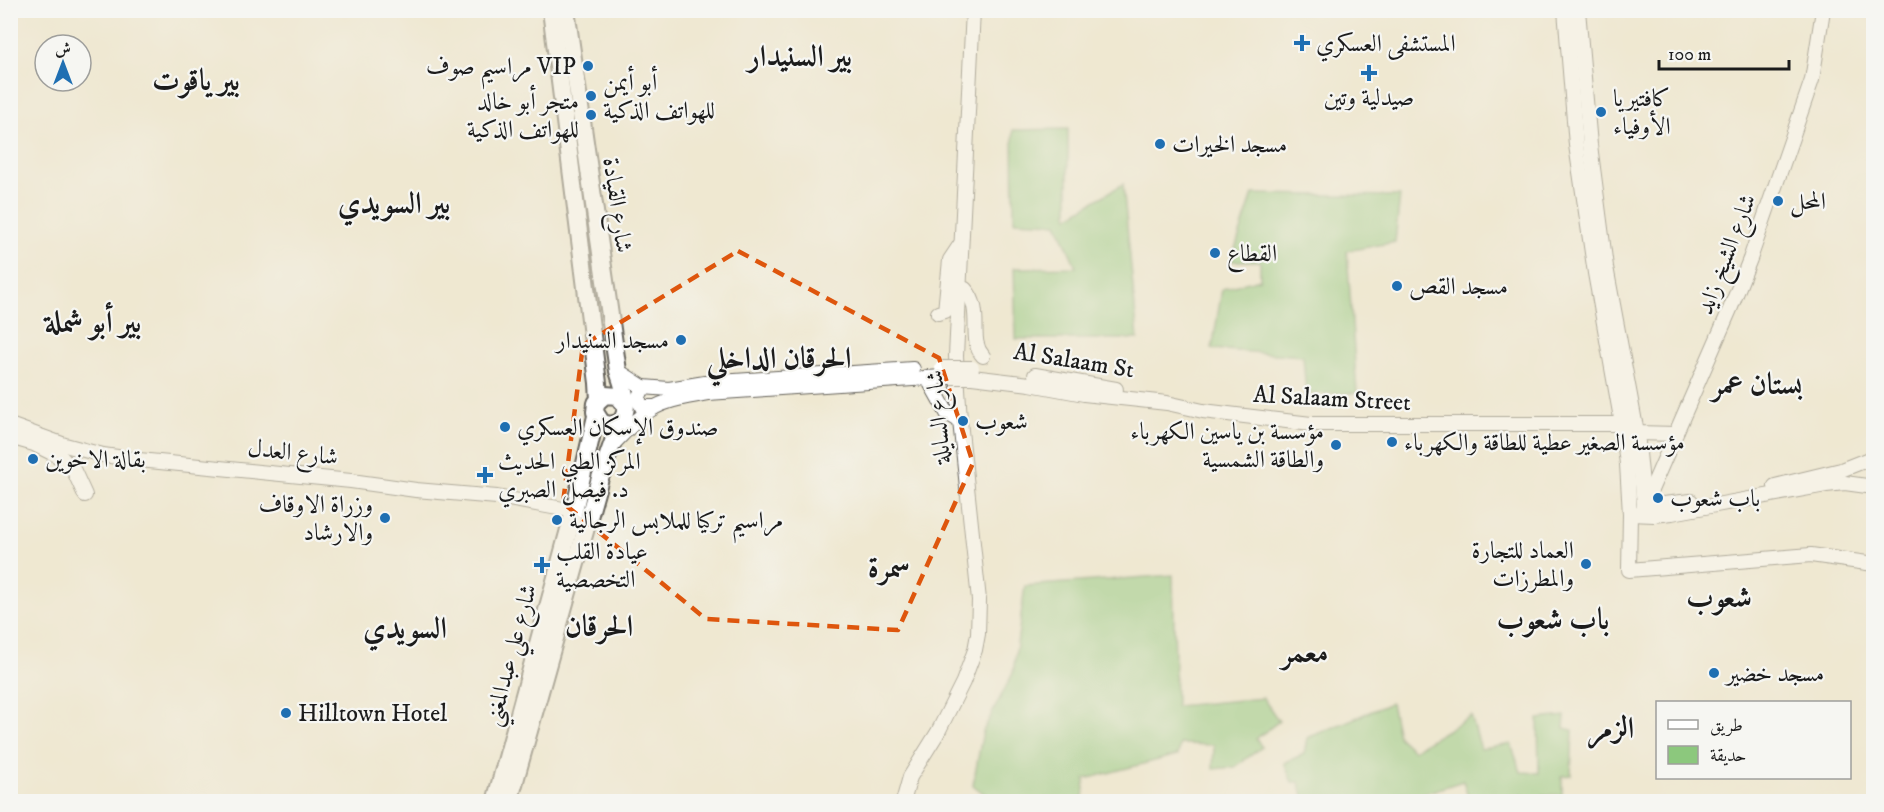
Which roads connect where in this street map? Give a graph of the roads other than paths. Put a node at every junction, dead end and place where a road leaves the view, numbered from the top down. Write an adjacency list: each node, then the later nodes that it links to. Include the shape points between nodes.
1 (551, 10): 18 (main road, شارع القيادة, via 598,383)
2 (566, 10): 11 (main road, شارع القيادة)
3 (1565, 10): 21 (main road, via 1576,145)
4 (1578, 10): 23 (main road, via 1606,267)
5 (1823, 10): 24 (main road, شارع الشيخ زايد, via 1812,80 1746,268)
6 (975, 14): 7 (main road, شارع السايلة)
7 (960, 245): 8 (main road, شارع السايلة); 9 (main road, via 950,260 945,311)
8 (959, 288): 10 (main road, via 965,289 975,302 977,347); 19 (main road, شارع السايلة, via 956,356)
9 (938, 313)
10 (983, 356)
11 (618, 371): 14 (main road); 16 (main road, شارع القيادة)
12 (942, 372): 13 (main road); 14 (main road, via 705,383 669,389); 15 (main road, Al Salaam St, bridge, via 1039,376 1153,395)
13 (927, 377): 17 (main road, via 708,393); 19 (main road, via 947,413)
14 (643, 387): 17 (main road, via 638,399 642,407)
15 (1167, 402): 21 (main road, Al Salaam Street, via 1203,411 1311,424)
16 (625, 406): 18 (main road, via 621,399 606,395); 20 (main road)
17 (654, 407): 26 (main road)
18 (597, 408): 20 (main road, via 606,425); 31 (main road, شارع علي عبدالمغني)
19 (960, 421): 36 (main road, شارع السايلة, via 979,600 978,633 963,682 910,777)
20 (620, 422): 26 (main road, شارع علي عبدالمغني)
21 (1622, 424): 23 (main road); 32 (main road)
22 (10, 425): 31 (main road, شارع العدل, via 103,455 496,497)
23 (1637, 433): 24 (main road); 30 (main road)
24 (1676, 434): 30 (main road, شارع الشيخ زايد)
25 (10, 437): 29 (main road, via 62,458 74,471)
26 (611, 446): 35 (main road, شارع علي عبدالمغني)
27 (1874, 457): 30 (main road, via 1841,470 1766,488)
28 (1874, 487): 32 (main road, via 1826,485 1672,513)
29 (85, 495)
30 (1644, 506)
31 (574, 511): 34 (main road, شارع علي عبدالمغني)
32 (1630, 514): 33 (main road, via 1629,570 1811,555)
33 (1874, 564)
34 (495, 801)
35 (509, 801)
36 (903, 801)

